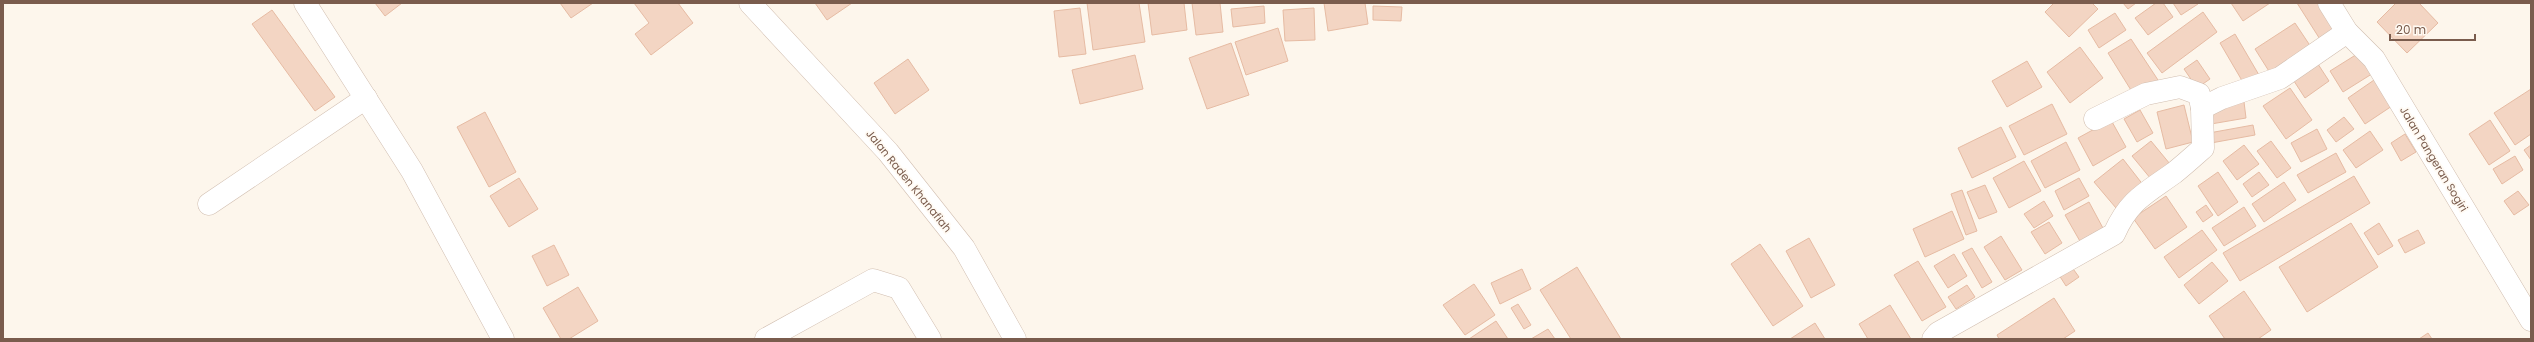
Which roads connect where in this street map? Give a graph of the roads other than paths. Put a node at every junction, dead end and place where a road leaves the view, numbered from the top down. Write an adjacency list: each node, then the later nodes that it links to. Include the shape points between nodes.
1 (305, 3): 5 (street)
2 (750, 3): 13 (street, Jalan Raden Khanafiah, via 888,152 964,248)
3 (2330, 3): 4 (street, Jalan Pangeran Sogiri)
4 (2347, 32): 6 (street, via 2280,78 2222,98); 9 (street, Jalan Pangeran Sogiri, via 2374,59)
5 (366, 98): 8 (street); 10 (street, via 412,171)
6 (2202, 108): 7 (street, via 2199,94 2180,87 2146,94); 14 (street, via 2203,148 2175,172 2139,195 2120,220 2114,234)
7 (2095, 119)
8 (209, 204)
9 (2531, 320)
10 (503, 339)
11 (766, 339): 12 (street, via 873,280 899,288)
12 (930, 339)
13 (1016, 339)
14 (1933, 339)

